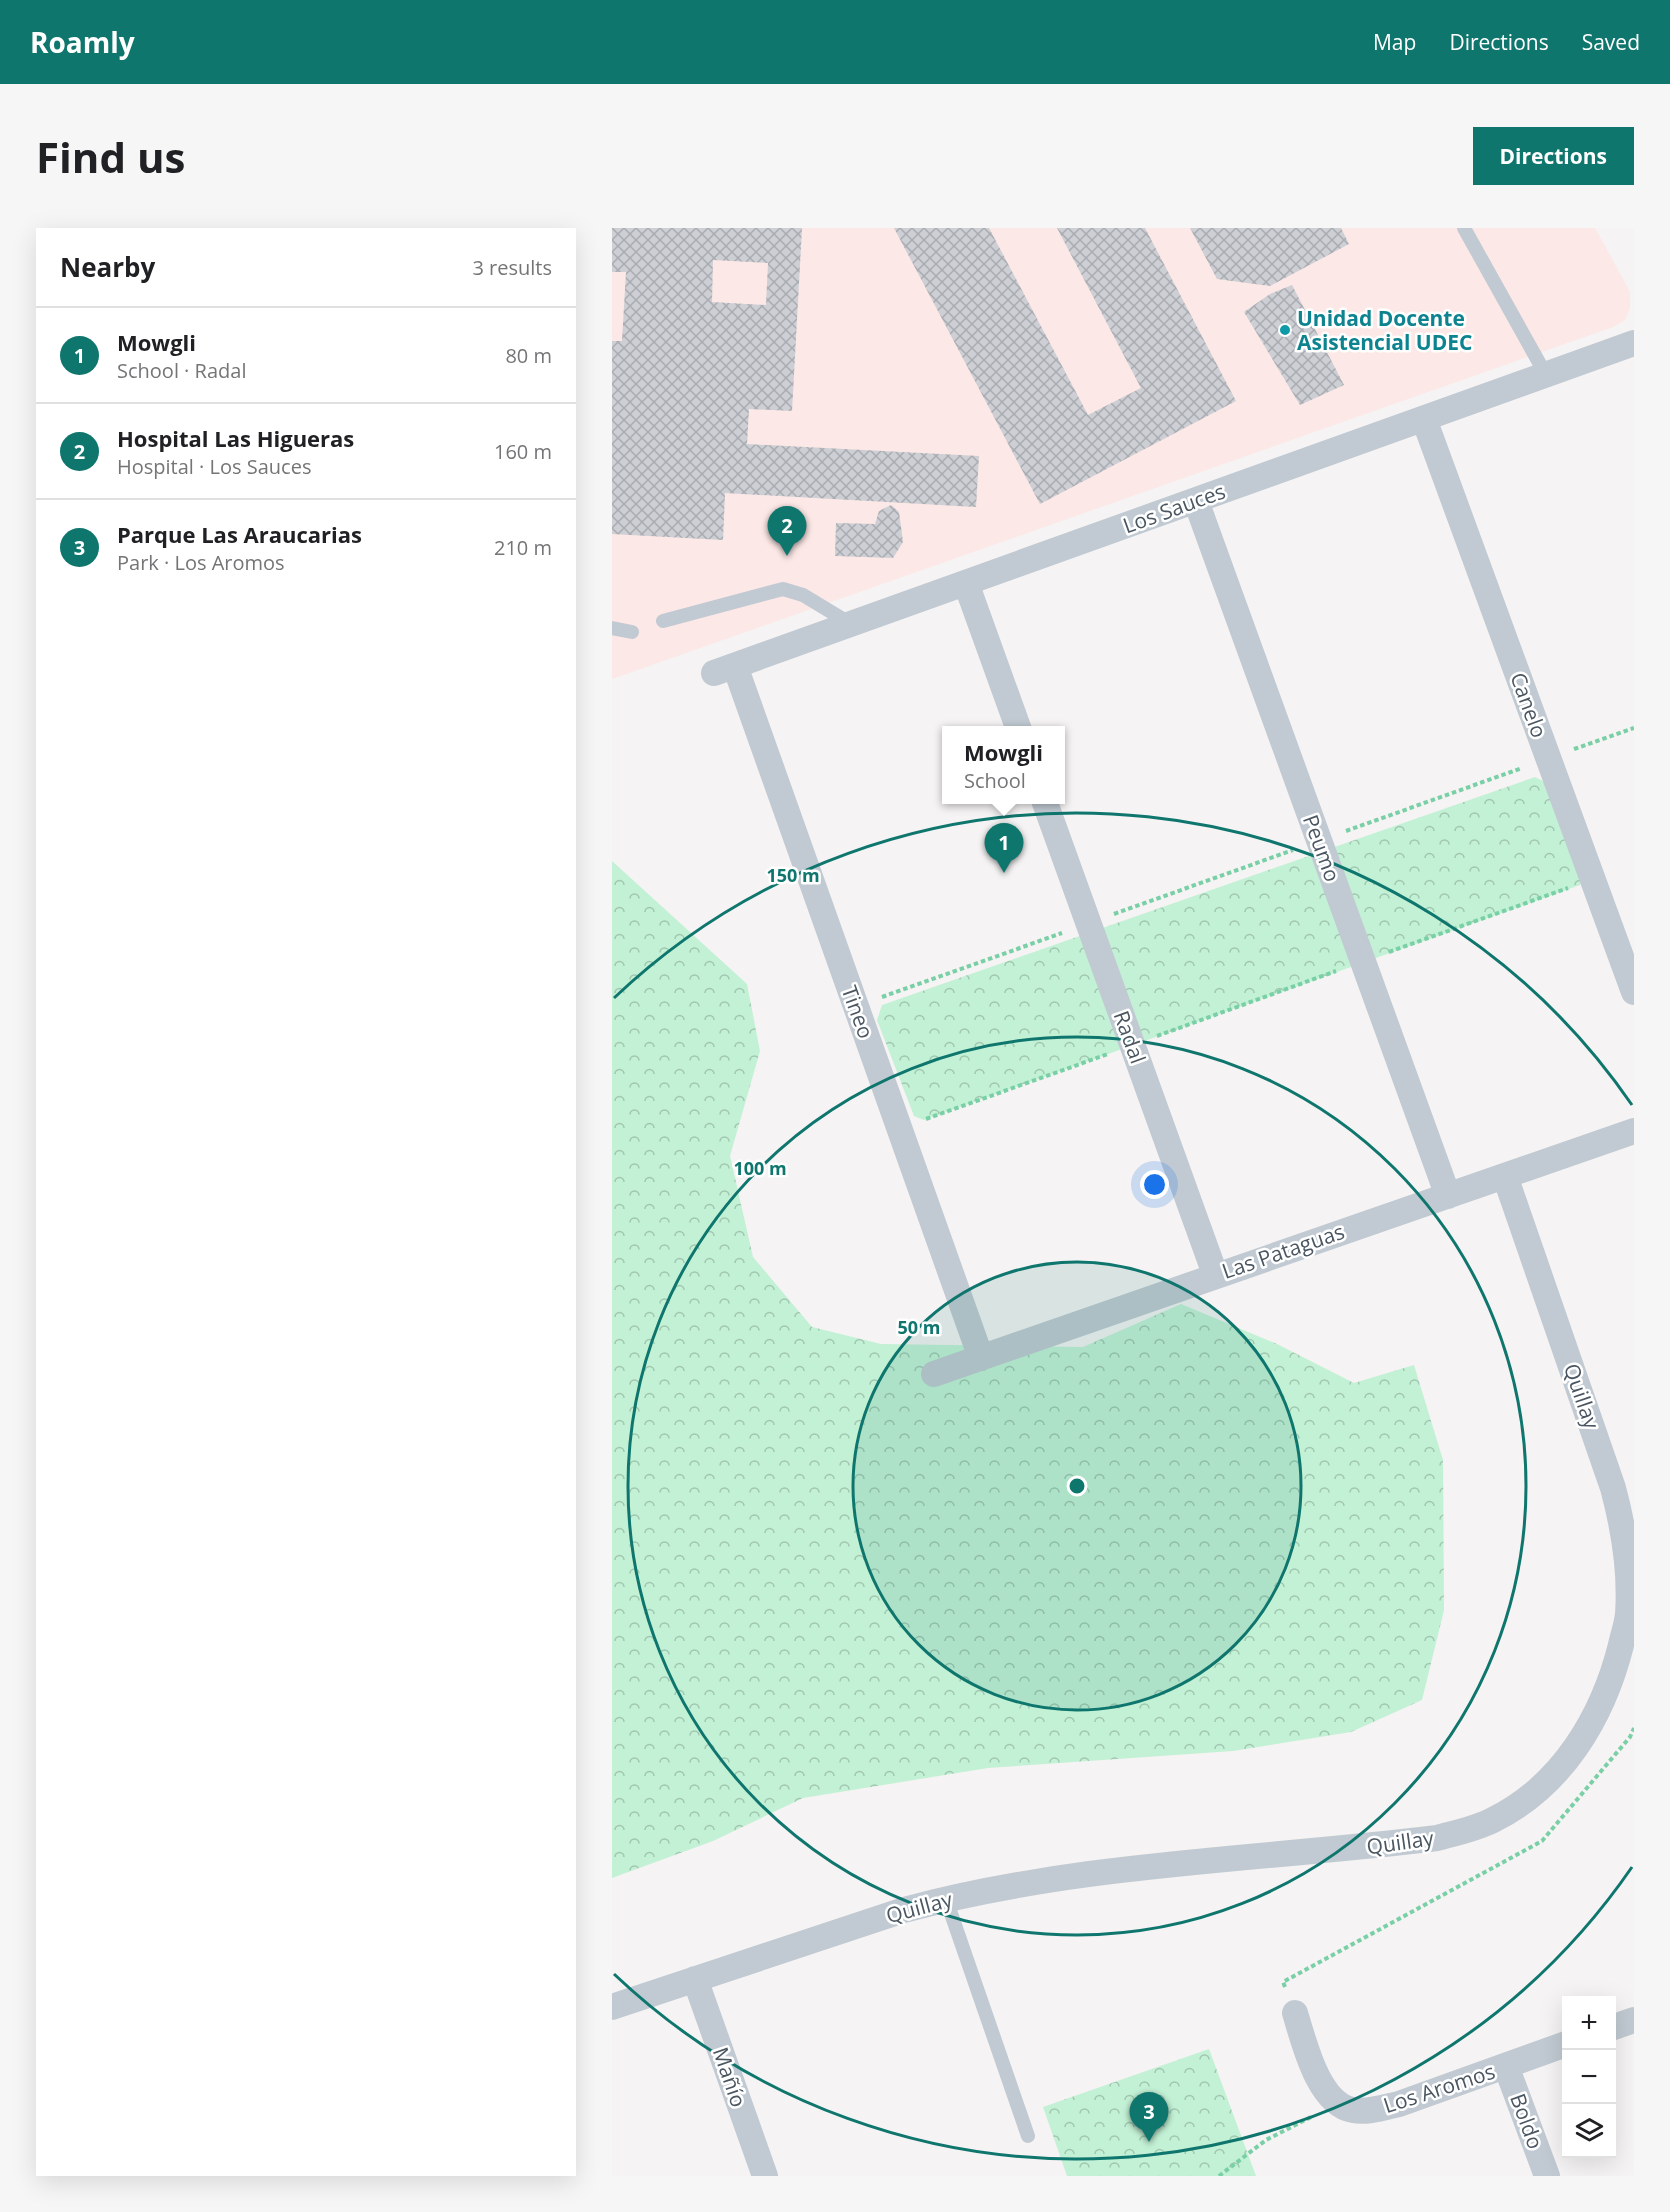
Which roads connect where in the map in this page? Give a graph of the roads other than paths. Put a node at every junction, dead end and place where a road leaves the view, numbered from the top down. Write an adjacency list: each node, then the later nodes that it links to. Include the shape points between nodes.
1 (1464, 228): 3 (lane)
2 (1634, 344): 3 (street, Los Sauces)
3 (1546, 375): 4 (street, Los Sauces)
4 (1424, 419): 5 (street, Los Sauces); 14 (street, Canelo)
5 (1196, 501): 6 (street, Los Sauces); 17 (street, Peumo)
6 (966, 583): 8 (street, Los Sauces); 12 (street)
7 (663, 621): 8 (lane, via 783,589 803,595)
8 (851, 624): 11 (street, Los Sauces)
9 (612, 628): 10 (lane)
10 (632, 632)
11 (724, 669): 19 (street, Tineo, via 856,1006)
12 (1018, 726)
13 (1045, 804): 18 (street, Radal)
14 (1634, 992)
15 (1634, 1131): 16 (street, Las Pataguas)
16 (1505, 1176): 17 (street, Las Pataguas); 21 (street, Quillay, via 1613,1488 1628,1566 1628,1616 1618,1656 1605,1696 1572,1754 1536,1791 1493,1820 1437,1838 1076,1875)
17 (1448, 1196): 18 (street, Las Pataguas)
18 (1215, 1274): 19 (street, Las Pataguas)
19 (981, 1358): 20 (street, Las Pataguas)
20 (934, 1374)
21 (946, 1899): 22 (street, Quillay); 29 (lane)
22 (695, 1979): 23 (street, Quillay); 30 (street, Mañío)
23 (612, 2007)
24 (1295, 2013): 28 (street, Los Aromos, via 1312,2067 1324,2088 1338,2103 1352,2110 1400,2104)
25 (1634, 2020): 26 (street)
26 (1616, 2026)
27 (1562, 2045): 28 (street, Los Aromos)
28 (1506, 2066): 31 (street, Boldo)
29 (1028, 2136)
30 (765, 2176)
31 (1547, 2176)

